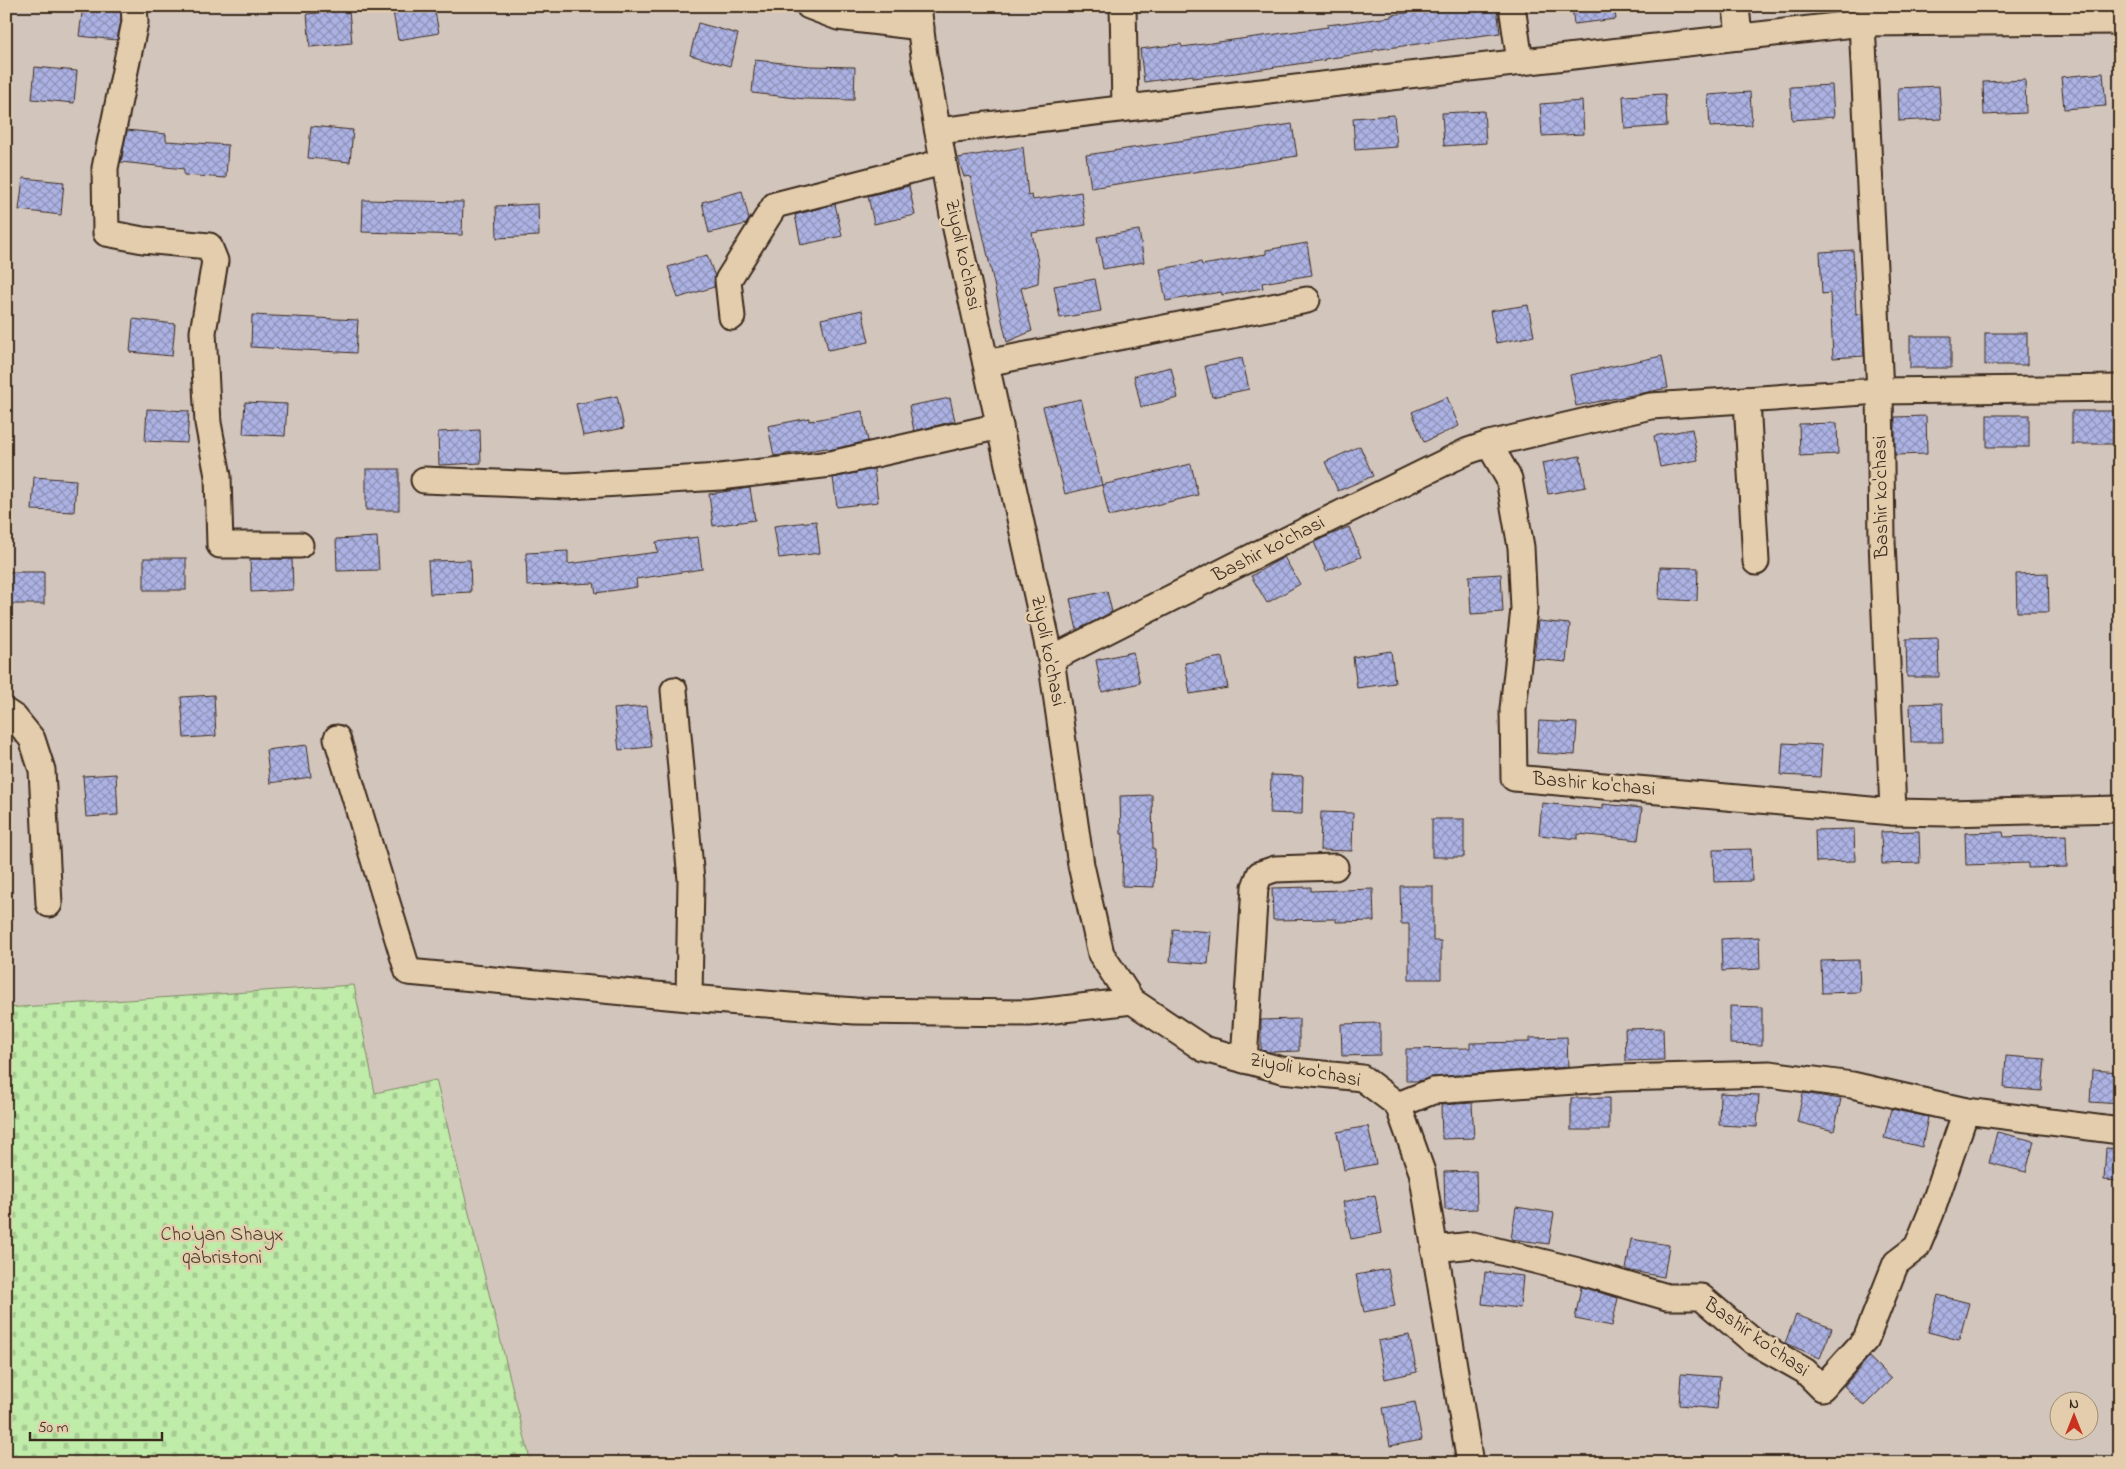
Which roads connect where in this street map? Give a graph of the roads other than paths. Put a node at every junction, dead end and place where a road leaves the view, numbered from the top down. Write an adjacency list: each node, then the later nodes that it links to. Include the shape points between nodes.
1 (134, 6): 23 (street, via 135,22 105,168 106,232 142,240 209,246 215,262 203,332 208,423 218,476 220,545)
2 (809, 6): 6 (street, via 838,17)
3 (1124, 6): 11 (street)
4 (1512, 6): 10 (street)
5 (1736, 6): 9 (street)
6 (920, 17): 12 (street, Ziyoli ko'chasi)
7 (1847, 18): 8 (street); 9 (street); 18 (street, Bashir ko'chasi)
8 (2120, 21)
9 (1739, 37): 10 (street)
10 (1520, 62): 11 (street)
11 (1125, 108): 12 (street)
12 (938, 132): 13 (street, Ziyoli ko'chasi)
13 (943, 162): 15 (street, via 776,205 728,280); 16 (street, Ziyoli ko'chasi)
14 (1308, 300): 16 (street)
15 (732, 317)
16 (986, 363): 20 (street, Ziyoli ko'chasi)
17 (2120, 388): 18 (street, Bashir ko'chasi)
18 (1880, 392): 19 (street, Bashir ko'chasi); 30 (street, Bashir ko'chasi, via 1882,540)
19 (1747, 400): 21 (street, Bashir ko'chasi, via 1651,406); 24 (street)
20 (1000, 426): 22 (street, via 831,464 720,477 568,486); 25 (street, Ziyoli ko'chasi)
21 (1489, 444): 25 (street, Bashir ko'chasi, via 1256,555); 30 (street, Bashir ko'chasi, via 1509,479 1521,547 1524,609 1513,709 1514,778)
22 (424, 480)
23 (300, 544)
24 (1756, 562)
25 (1051, 660): 34 (street, Ziyoli ko'chasi, via 1081,865 1101,954)
26 (674, 690): 33 (street, via 691,880)
27 (6, 712): 32 (street, via 32,739 42,770)
28 (337, 738): 33 (street, via 408,972)
29 (2120, 809): 30 (street, Bashir ko'chasi)
30 (1894, 812)
31 (1335, 867): 35 (street, via 1275,869 1260,874 1255,887)
32 (49, 904)
33 (689, 998): 34 (street, via 855,1011 1029,1013)
34 (1132, 1001): 35 (street, Ziyoli ko'chasi, via 1204,1049)
35 (1244, 1060): 36 (street, Ziyoli ko'chasi, via 1282,1070 1362,1078)
36 (1398, 1105): 37 (street, via 1433,1091 1617,1078 1770,1074 1852,1085); 39 (street, via 1422,1172)
37 (1966, 1111): 38 (street); 39 (street, Bashir ko'chasi, via 1917,1247 1896,1263 1866,1339 1822,1388 1805,1371 1754,1342 1701,1297 1667,1297 1473,1245)
38 (2120, 1131)
39 (1434, 1249): 40 (street)
40 (1470, 1463)

